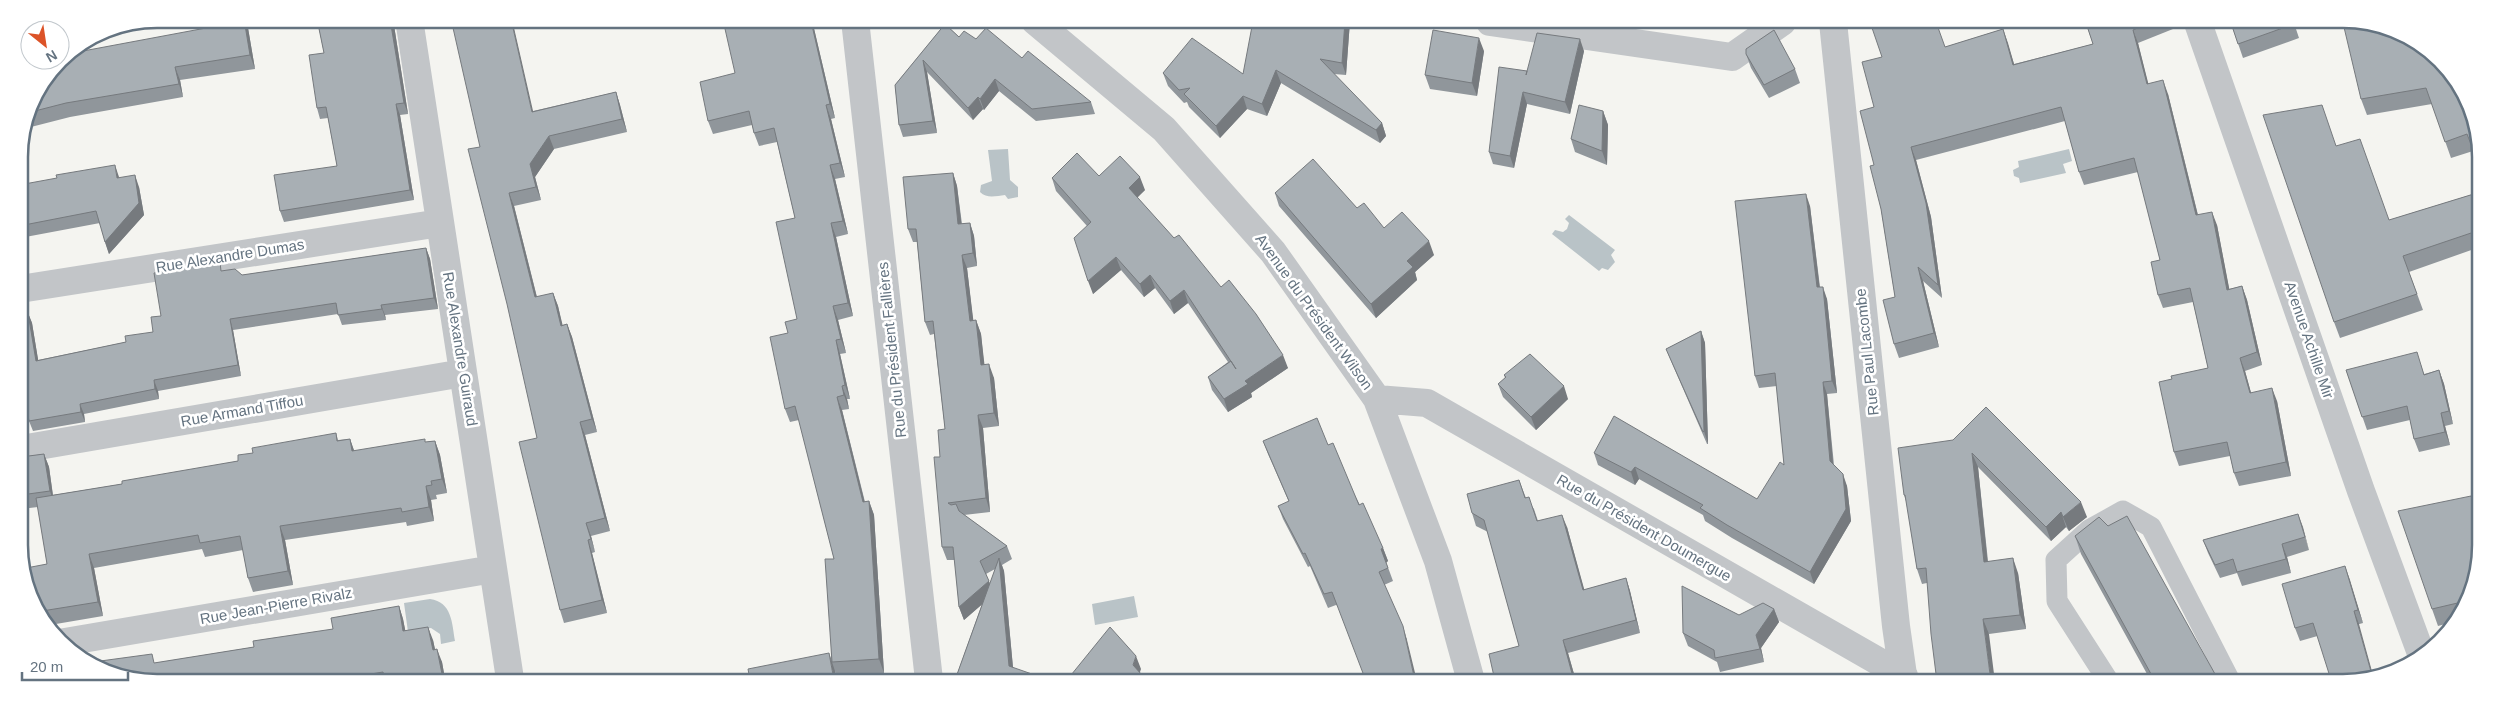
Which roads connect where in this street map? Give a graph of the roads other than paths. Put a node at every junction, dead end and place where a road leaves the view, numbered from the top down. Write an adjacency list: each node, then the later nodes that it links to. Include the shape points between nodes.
1 (410, 28): 8 (street, Rue Alexandre Guiraud)
2 (856, 28): 17 (street, Rue du Président Fallières)
3 (1043, 28): 11 (street, Avenue du Président Wilson, via 1164,129 1273,252)
4 (1533, 28): 5 (street, via 1732,56)
5 (1773, 28)
6 (1834, 28): 20 (street, Rue Paul Lacombe)
7 (2200, 28): 15 (street, Avenue Achille Mir)
8 (440, 223): 9 (street, Rue Alexandre Dumas); 10 (street, Rue Alexandre Guiraud)
9 (28, 288)
10 (463, 373): 12 (street, Rue Armand Tiffou); 13 (street, Rue Alexandre Guiraud)
11 (1377, 399): 18 (street, Avenue du Président Wilson, via 1438,561); 19 (street, Rue du Président Doumergue, via 1427,403)
12 (28, 448)
13 (493, 569): 14 (street, Rue Jean-Pierre Rivalz); 16 (street, Rue Alexandre Guiraud)
14 (70, 641)
15 (2419, 649)
16 (509, 674)
17 (928, 674)
18 (1468, 674)
19 (1895, 674)
20 (1903, 674)
21 (2104, 674): 22 (lane, via 2058,601 2056,560 2089,530 2123,511 2151,526)
22 (2226, 674)

